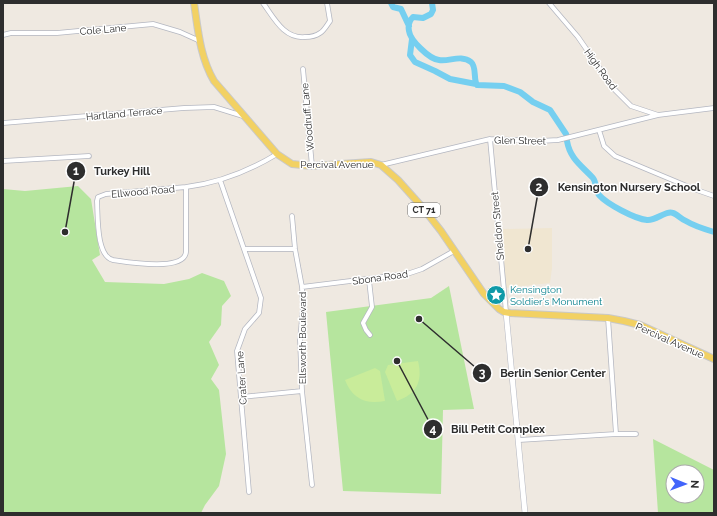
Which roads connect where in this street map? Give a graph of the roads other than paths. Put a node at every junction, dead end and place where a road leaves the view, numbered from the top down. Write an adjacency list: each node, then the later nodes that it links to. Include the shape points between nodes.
1 (194, 3): 6 (main road, Percival Avenue)
2 (263, 3): 3 (street, via 281,28 290,35 300,38 320,33 330,21)
3 (328, 3)
4 (549, 3): 9 (street, High Road, via 578,37 614,89 631,106)
5 (3, 35): 6 (street, Cole Lane, via 153,24)
6 (200, 41): 10 (main road, Percival Avenue, via 205,63 214,81)
7 (303, 69): 18 (street, Woodruff Lane)
8 (714, 108): 9 (street, High Road)
9 (658, 115): 12 (street, Glen Street)
10 (244, 116): 11 (street, Hartland Terrace, via 214,107); 14 (main road, Percival Avenue)
11 (3, 123)
12 (599, 130): 13 (street, Glen Street, via 540,141); 21 (street, via 604,146 615,156)
13 (490, 139): 17 (street, Glen Street); 28 (street, Sheldon Street)
14 (277, 154): 18 (main road, Percival Avenue, via 292,164); 19 (street, Ellwood Road)
15 (88, 156): 16 (street)
16 (3, 161)
17 (382, 165): 18 (main road, Percival Avenue, via 371,162); 25 (main road, Percival Avenue / CT 71, via 423,208)
18 (312, 166)
19 (220, 180): 20 (street, Ellwood Road); 23 (street, Crater Lane)
20 (186, 187): 20 (street, Ellwood Road, via 106,194 98,197 100,243 105,255 113,260 144,264 177,262 183,259 186,256)
21 (714, 196)
22 (292, 216): 24 (street, Ellsworth Boulevard)
23 (244, 249): 24 (street); 33 (street, Crater Lane, via 260,298 258,313 246,329 237,351)
24 (295, 249): 27 (street, Ellsworth Boulevard)
25 (454, 251): 26 (street, Sbona Road, via 422,269); 28 (main road, Percival Avenue / CT 71, via 484,294 497,308)
26 (369, 280): 27 (street, Sbona Road); 30 (street, via 372,307 363,323)
27 (302, 288): 32 (street, Ellsworth Boulevard)
28 (506, 312): 29 (main road, Percival Avenue); 36 (street)
29 (608, 318): 31 (main road, Percival Avenue, via 640,326); 34 (street)
30 (370, 335)
31 (714, 359)
32 (302, 391): 33 (street); 37 (street, Ellsworth Boulevard)
33 (242, 396): 38 (street, Crater Lane)
34 (616, 434): 35 (street); 36 (street)
35 (636, 434)
36 (519, 440): 39 (street)
37 (312, 485)
38 (249, 492)
39 (525, 513)

